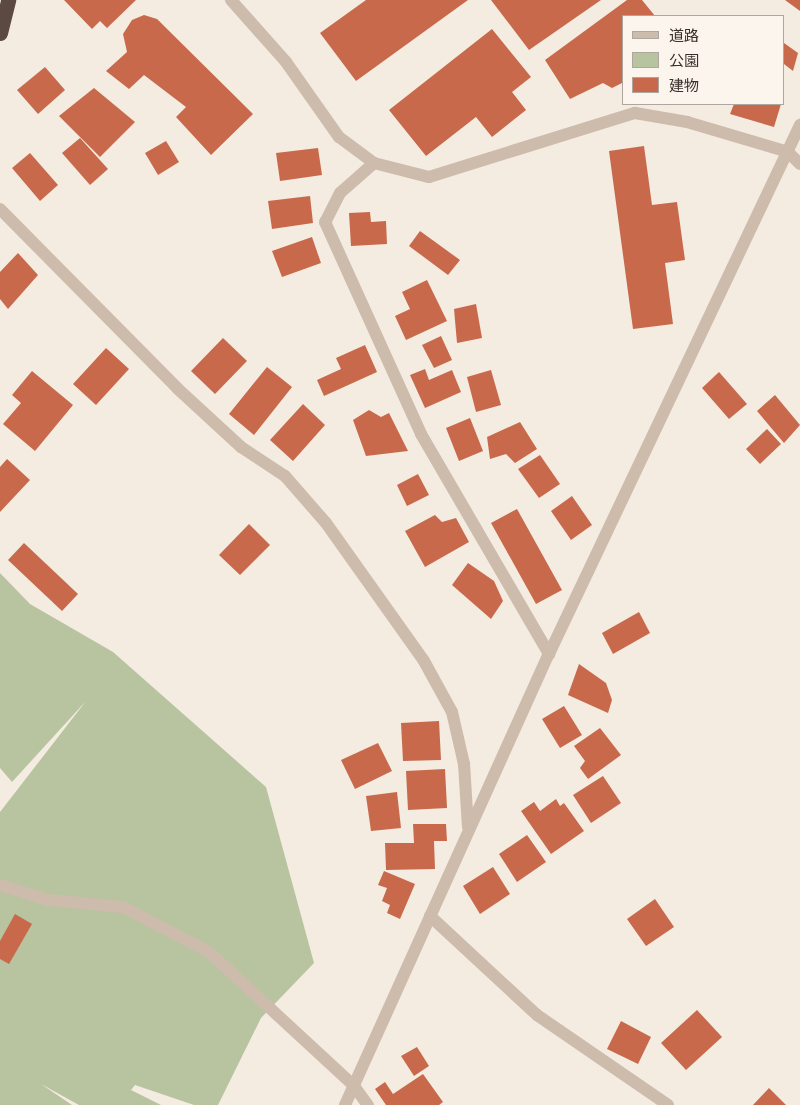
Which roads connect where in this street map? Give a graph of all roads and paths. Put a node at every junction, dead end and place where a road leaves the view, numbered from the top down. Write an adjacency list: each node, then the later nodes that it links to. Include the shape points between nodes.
1 (8, 0): 3 (highway)
2 (231, 0): 6 (street, via 286,62 338,137)
3 (0, 33)
4 (800, 125): 5 (street)
5 (788, 152): 6 (street, via 687,122 635,113 429,177); 7 (street); 9 (street)
6 (374, 163): 9 (street, via 340,193 325,222 422,434)
7 (800, 164)
8 (0, 209): 10 (street, via 178,389 241,448 285,476 326,523 424,661 452,712 464,764)
9 (549, 654): 10 (street)
10 (468, 829): 12 (street)
11 (0, 885): 13 (street, via 48,900 123,907 166,926 209,952)
12 (430, 916): 13 (street); 16 (street, via 537,1015)
13 (354, 1086): 14 (street); 15 (street)
14 (345, 1105)
15 (368, 1105)
16 (668, 1105)

